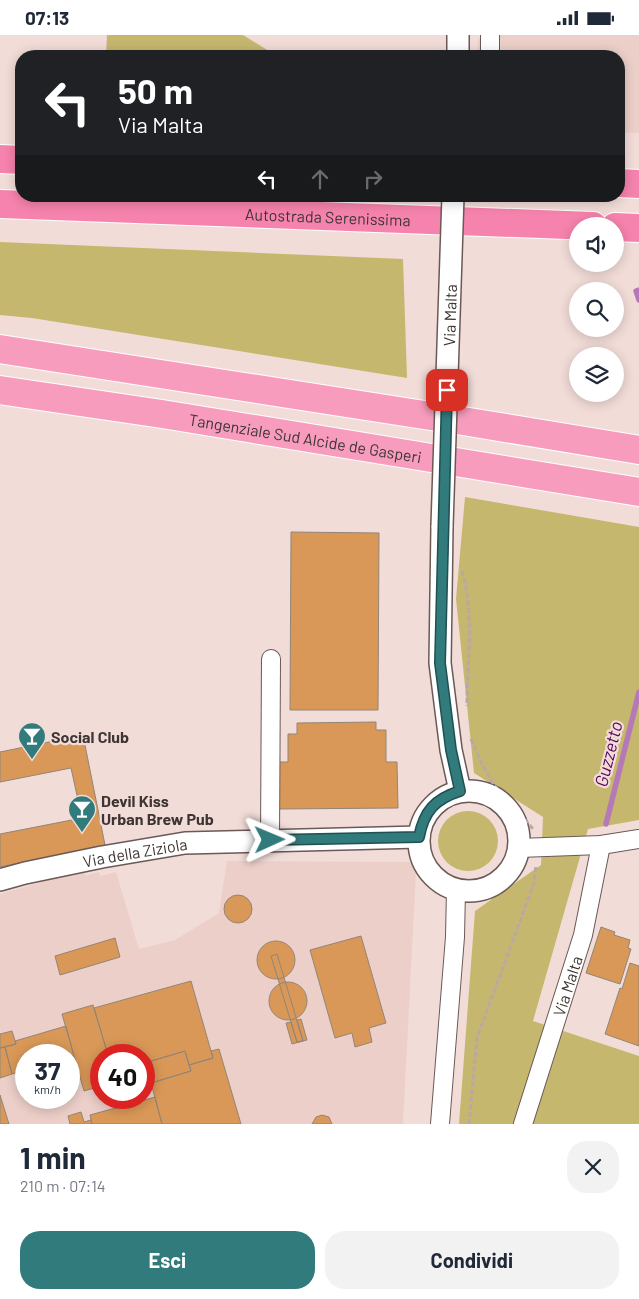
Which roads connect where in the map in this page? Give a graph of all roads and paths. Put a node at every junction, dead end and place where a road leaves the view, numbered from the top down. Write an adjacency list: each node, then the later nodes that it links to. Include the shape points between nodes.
1 (458, 35): 3 (street)
2 (490, 35): 4 (street)
3 (458, 50)
4 (490, 50)
5 (0, 159): 6 (highway)
6 (15, 160)
7 (625, 183): 8 (highway)
8 (639, 184)
9 (453, 202): 22 (street, Via Malta, bridge, via 440,663 451,750)
10 (0, 204): 11 (highway, Autostrada Serenissima)
11 (569, 225)
12 (624, 227): 13 (highway)
13 (639, 228)
14 (0, 349): 16 (highway)
15 (0, 391): 17 (highway, Tangenziale Sud Alcide de Gasperi, via 162,414)
16 (639, 450)
17 (639, 492)
18 (462, 569): 20 (path, via 468,590 469,612)
19 (271, 659): 25 (street)
20 (468, 713)
21 (468, 732): 27 (path, via 494,785 536,832)
22 (460, 791): 23 (street, via 436,802 424,818); 27 (street, via 479,792 497,799 510,812)
23 (419, 837): 25 (street, Via della Ziziola); 29 (street, via 420,851 428,870 444,884)
24 (639, 839): 26 (street)
25 (270, 840): 28 (street, Via della Ziziola, via 185,843)
26 (601, 845): 27 (street); 32 (street, Via Malta, via 582,935)
27 (528, 847): 29 (street, via 497,883 484,889); 31 (path, via 534,883 477,1038)
28 (0, 879)
29 (456, 889): 30 (street)
30 (440, 1124)
31 (469, 1124)
32 (523, 1124)

